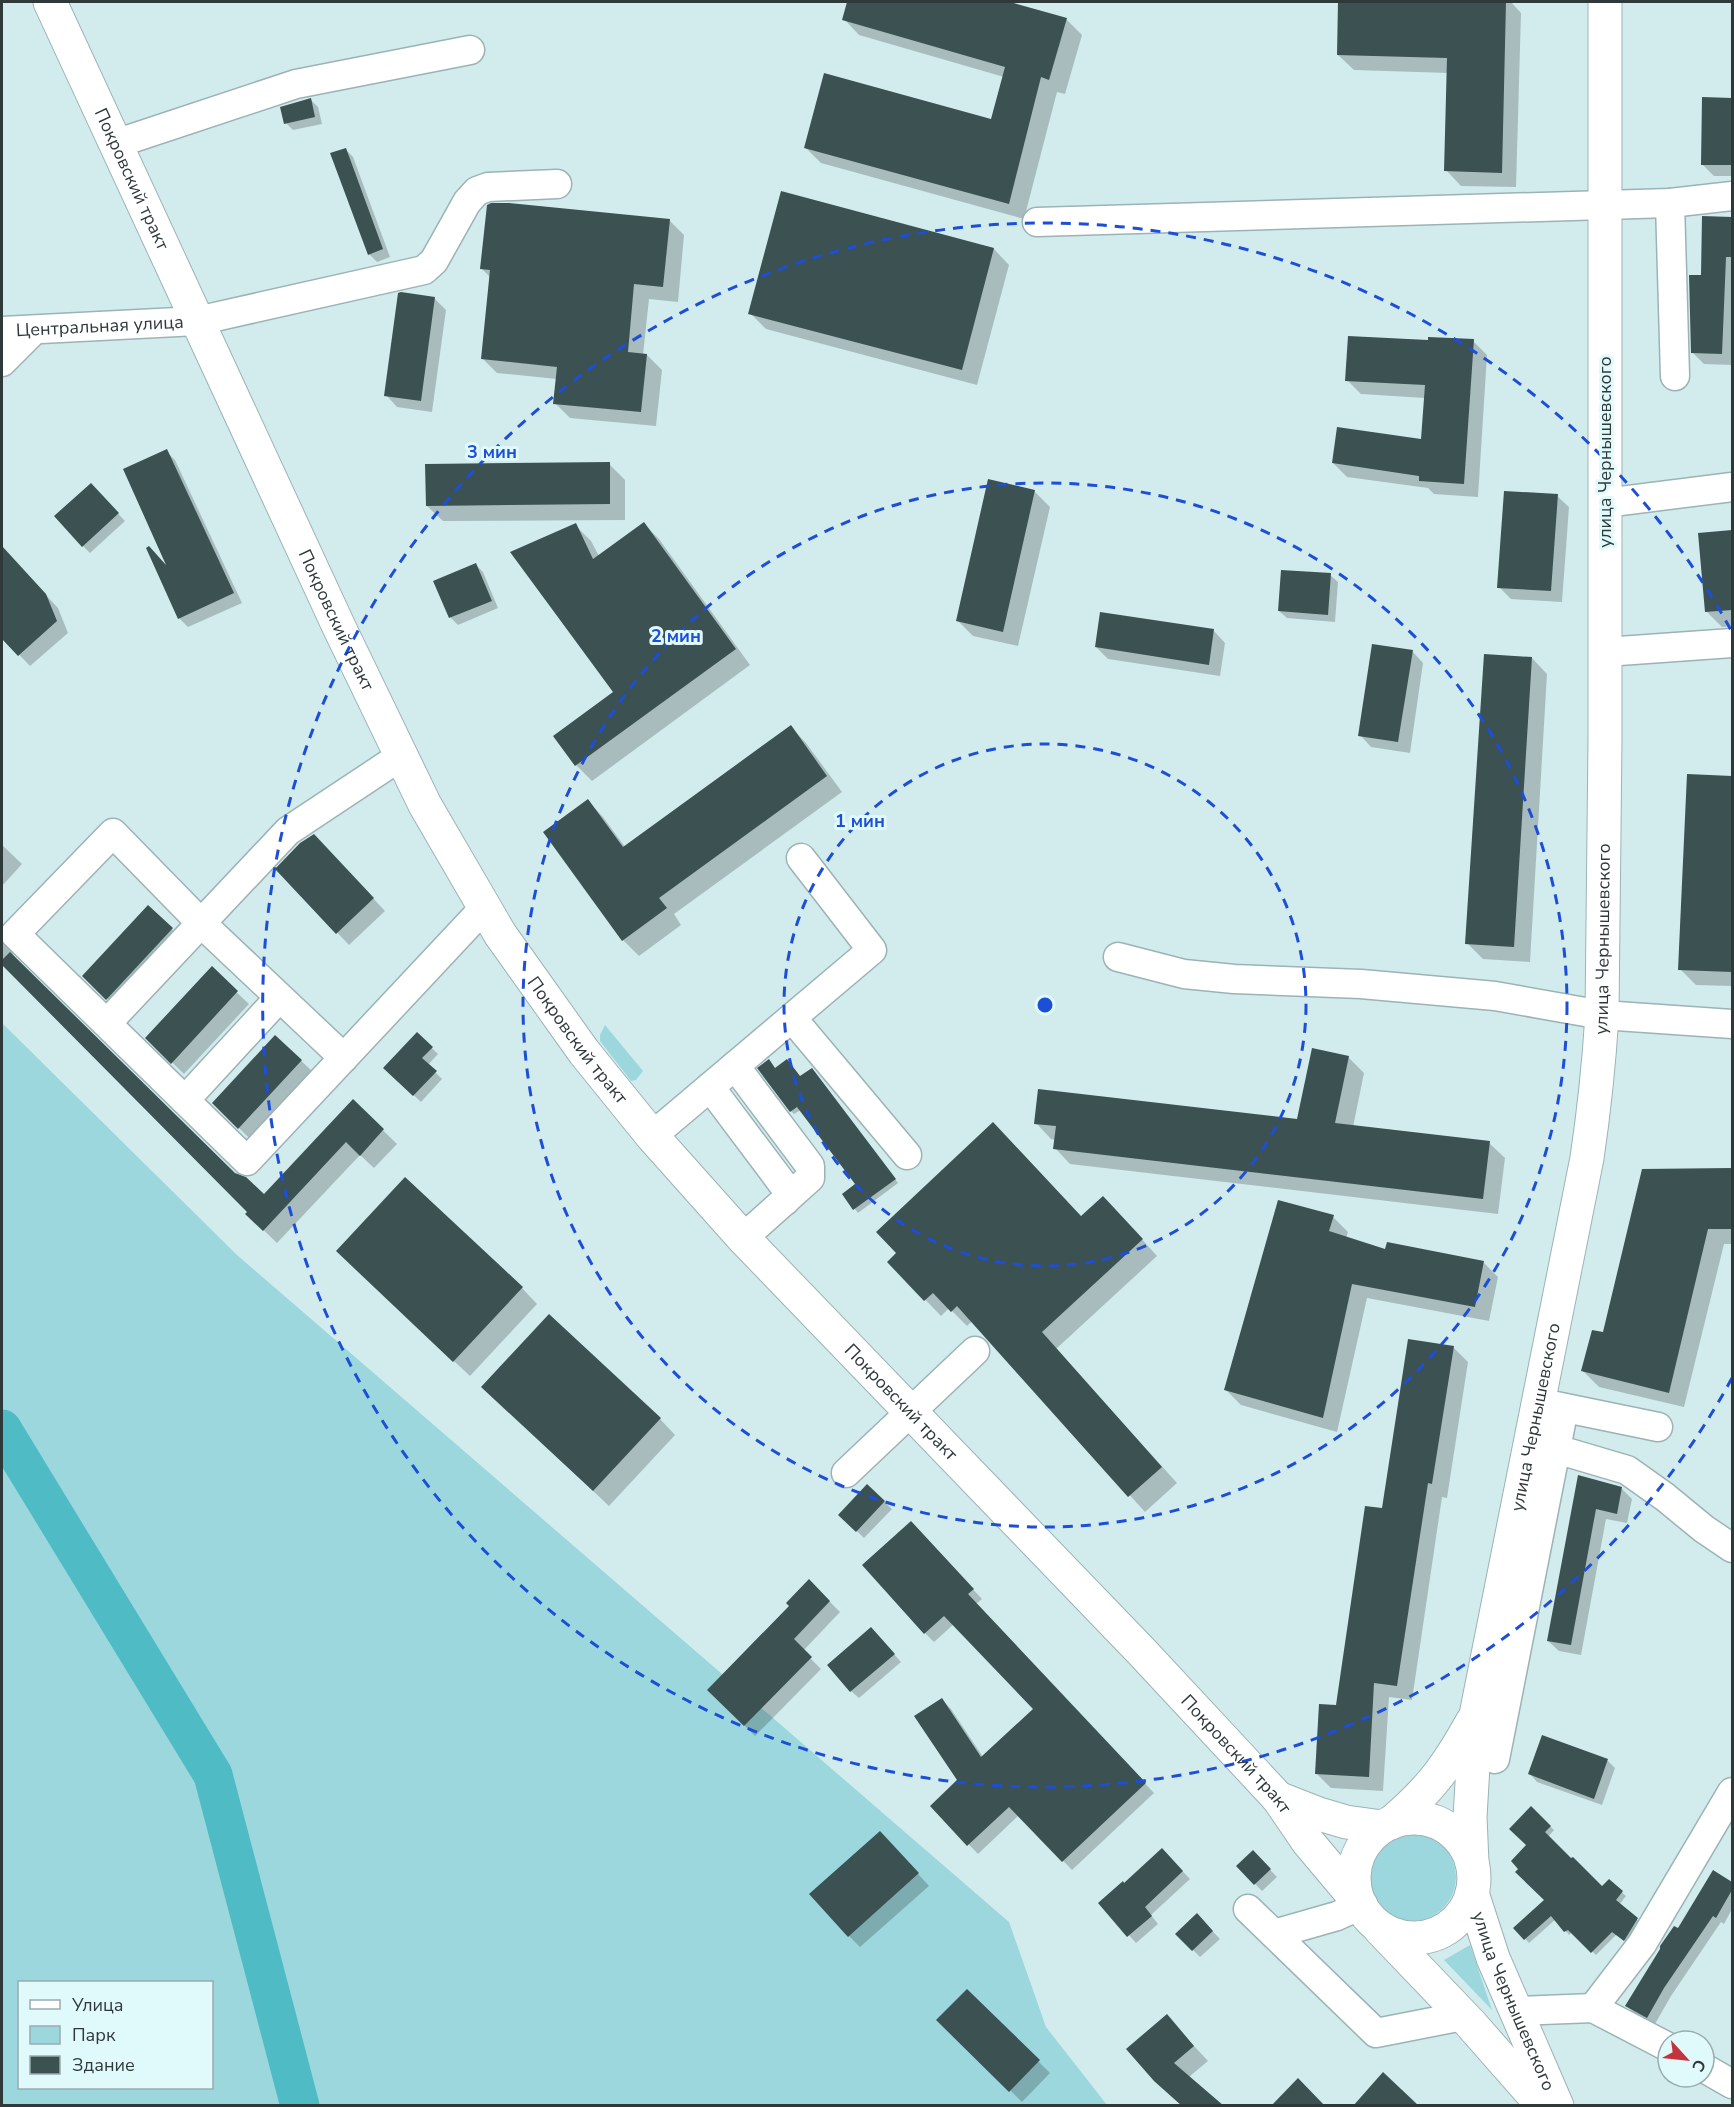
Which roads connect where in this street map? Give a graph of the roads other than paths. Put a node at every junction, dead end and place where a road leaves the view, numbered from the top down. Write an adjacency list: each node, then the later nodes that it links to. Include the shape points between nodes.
1 (50, 2): 4 (main road, Покровский тракт)
2 (1605, 2): 7 (main road, улица Чернышевского)
3 (470, 51): 4 (street, via 296,84)
4 (115, 144): 10 (main road, Покровский тракт)
5 (557, 184): 10 (street, Центральная улица, via 488,186 477,191 434,261 424,270)
6 (1732, 196): 8 (street)
7 (1605, 203): 8 (street); 9 (street); 16 (main road, улица Чернышевского)
8 (1670, 203): 14 (street)
9 (1037, 222)
10 (197, 321): 11 (street, Центральная улица); 19 (main road, Покровский тракт)
11 (34, 330): 12 (street, Центральная улица); 13 (street)
12 (2, 331)
13 (2, 362)
14 (1675, 376)
15 (1732, 487): 16 (street)
16 (1605, 503): 18 (main road, улица Чернышевского)
17 (1732, 643): 18 (street)
18 (1605, 652): 25 (main road, улица Чернышевского)
19 (401, 756): 21 (main road, Покровский тракт); 22 (street, via 288,831)
20 (801, 858): 26 (street, via 872,950)
21 (484, 908): 29 (street); 33 (main road, Покровский тракт, via 584,1052)
22 (201, 924): 24 (street); 27 (street); 27 (street, via 113,833 15,934)
23 (1118, 957): 25 (street, via 1184,974 1495,996)
24 (279, 998): 29 (street); 32 (street)
25 (1602, 1015): 28 (street); 38 (main road, улица Чернышевского, via 1595,1108)
26 (792, 1018): 30 (street); 34 (street)
27 (107, 1023): 32 (street)
28 (1732, 1024)
29 (344, 1058): 32 (street, via 247,1161)
30 (735, 1066): 31 (street); 35 (street, via 810,1166 810,1178)
31 (710, 1087): 33 (street); 35 (street, via 788,1191)
32 (184, 1100)
33 (652, 1136): 36 (main road, Покровский тракт)
34 (907, 1155)
35 (785, 1201): 36 (street)
36 (743, 1238): 39 (main road, Покровский тракт)
37 (975, 1351): 39 (street)
38 (1551, 1405): 40 (street); 41 (street); 44 (main road, улица Чернышевского)
39 (911, 1412): 42 (street); 47 (main road, Покровский тракт)
40 (1658, 1427)
41 (1556, 1449): 43 (street, via 1628,1470); 45 (street)
42 (846, 1473)
43 (1732, 1548)
44 (1476, 1715): 48 (main road, via 1440,1776 1418,1801); 49 (main road, улица Чернышевского, via 1470,1817)
45 (1495, 1759)
46 (1732, 1792): 53 (street, via 1642,1944)
47 (1278, 1798): 48 (main road, via 1346,1822); 51 (main road, Покровский тракт, via 1308,1842)
48 (1386, 1825): 49 (main road, via 1419,1819 1446,1827 1466,1849); 51 (main road, via 1368,1841 1356,1865 1356,1892)
49 (1472, 1878): 51 (main road, via 1467,1908 1445,1929 1431,1935 1401,1936); 54 (main road, улица Чернышевского, via 1493,1958)
50 (1248, 1909): 52 (street)
51 (1369, 1915): 52 (street, via 1337,1916); 55 (main road, Покровский тракт)
52 (1275, 1934): 55 (street, via 1376,2032)
53 (1593, 2008): 54 (street); 56 (street)
54 (1516, 2011): 60 (main road, улица Чернышевского)
55 (1463, 2016): 59 (main road, Покровский тракт)
56 (1656, 2042)
57 (1716, 2075): 58 (street)
58 (1732, 2084)
59 (1545, 2106)
60 (1557, 2106)

